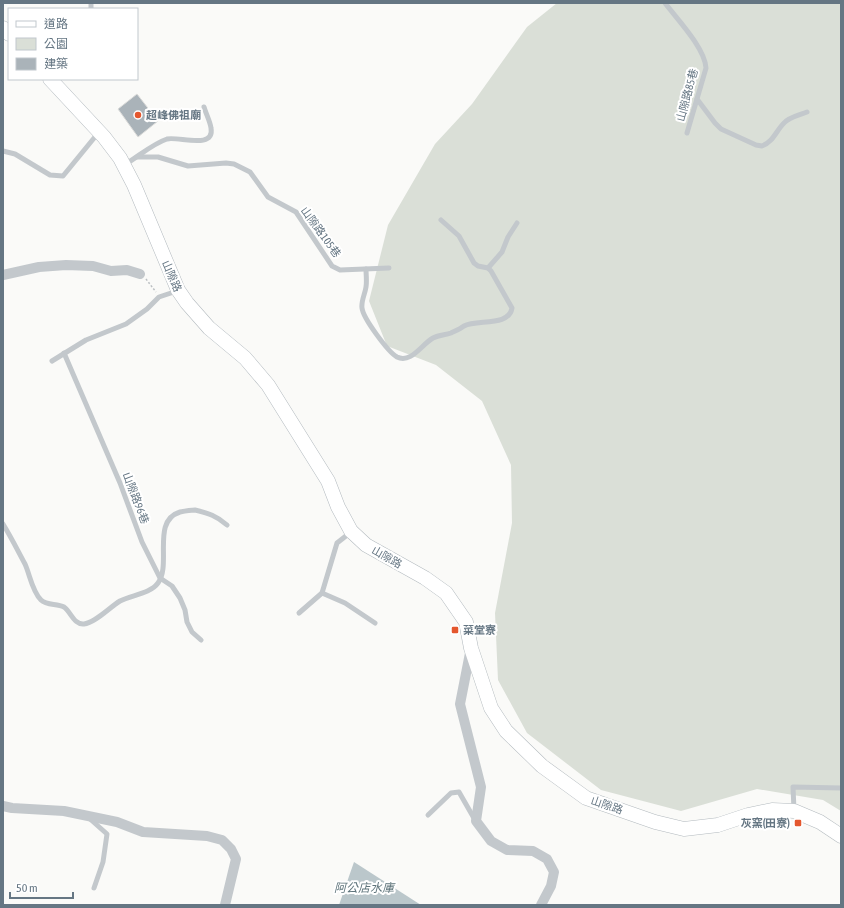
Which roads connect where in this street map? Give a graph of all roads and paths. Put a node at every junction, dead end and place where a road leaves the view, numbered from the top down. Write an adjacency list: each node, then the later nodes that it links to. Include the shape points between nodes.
1 (665, 3): 3 (lane, 山隙路85巷, via 704,56 706,68)
2 (51, 80): 6 (street, 山隙路)
3 (697, 99): 5 (lane, via 721,128 762,146 770,141 784,122); 7 (lane, 山隙路85巷)
4 (204, 107): 9 (lane, via 212,129 207,139 168,139)
5 (807, 112)
6 (99, 131): 8 (lane, via 63,176 50,175 15,154); 10 (street, 山隙路)
7 (687, 133)
8 (3, 152)
9 (137, 157): 10 (lane); 15 (lane, 山隙路105巷, via 158,158 188,166 234,164 250,172 268,197 296,212 332,266 340,270)
10 (124, 166): 18 (street, 山隙路)
11 (441, 220): 14 (lane, via 459,236 474,263 482,268)
12 (517, 223): 14 (lane, via 502,252)
13 (389, 268): 15 (lane, 山隙路105巷)
14 (488, 268): 15 (lane, via 512,308 511,312 494,322 476,322 431,339 407,358 394,355 366,318 362,305)
15 (366, 269)
16 (140, 274): 17 (street, via 127,270 66,265); 19 (path, via 148,280)
17 (3, 275)
18 (178, 290): 19 (lane); 24 (street, 山隙路, via 210,328 245,358 268,385 328,480)
19 (159, 297): 20 (lane, via 126,324 97,334)
20 (64, 353): 21 (lane); 25 (lane, 山隙路96巷, via 120,483 142,542)
21 (52, 361)
22 (3, 524): 25 (lane, via 26,565 37,595 42,601 63,607 76,622 90,622 120,601 151,588)
23 (227, 525): 25 (lane, via 220,518 207,512 190,510 171,517 165,529 164,568)
24 (351, 531): 26 (lane, via 338,543); 30 (street, 山隙路, via 366,545 425,578 446,593 466,622)
25 (160, 578): 29 (lane, 山隙路96巷, via 172,586 180,598 187,622 192,632)
26 (322, 592): 27 (lane); 28 (lane, via 345,603)
27 (299, 613)
28 (375, 623)
29 (201, 640)
30 (471, 648): 33 (street, 山隙路, via 491,708 506,731 542,766 586,798 655,822 684,829 718,825 772,810); 36 (street, via 460,704 481,787)
31 (841, 788): 33 (lane, via 793,787)
32 (3, 806): 35 (street, via 64,811)
33 (794, 812): 37 (street, 山隙路, via 820,822)
34 (428, 815): 36 (lane, via 451,793 459,792)
35 (87, 816): 38 (lane, via 107,834 103,862); 40 (street, via 117,822 143,832 207,836 222,840 232,849 236,859)
36 (476, 820): 39 (street, via 491,841 507,850 532,851 546,859 554,872)
37 (841, 836)
38 (94, 888)
39 (544, 904)
40 (225, 905)

